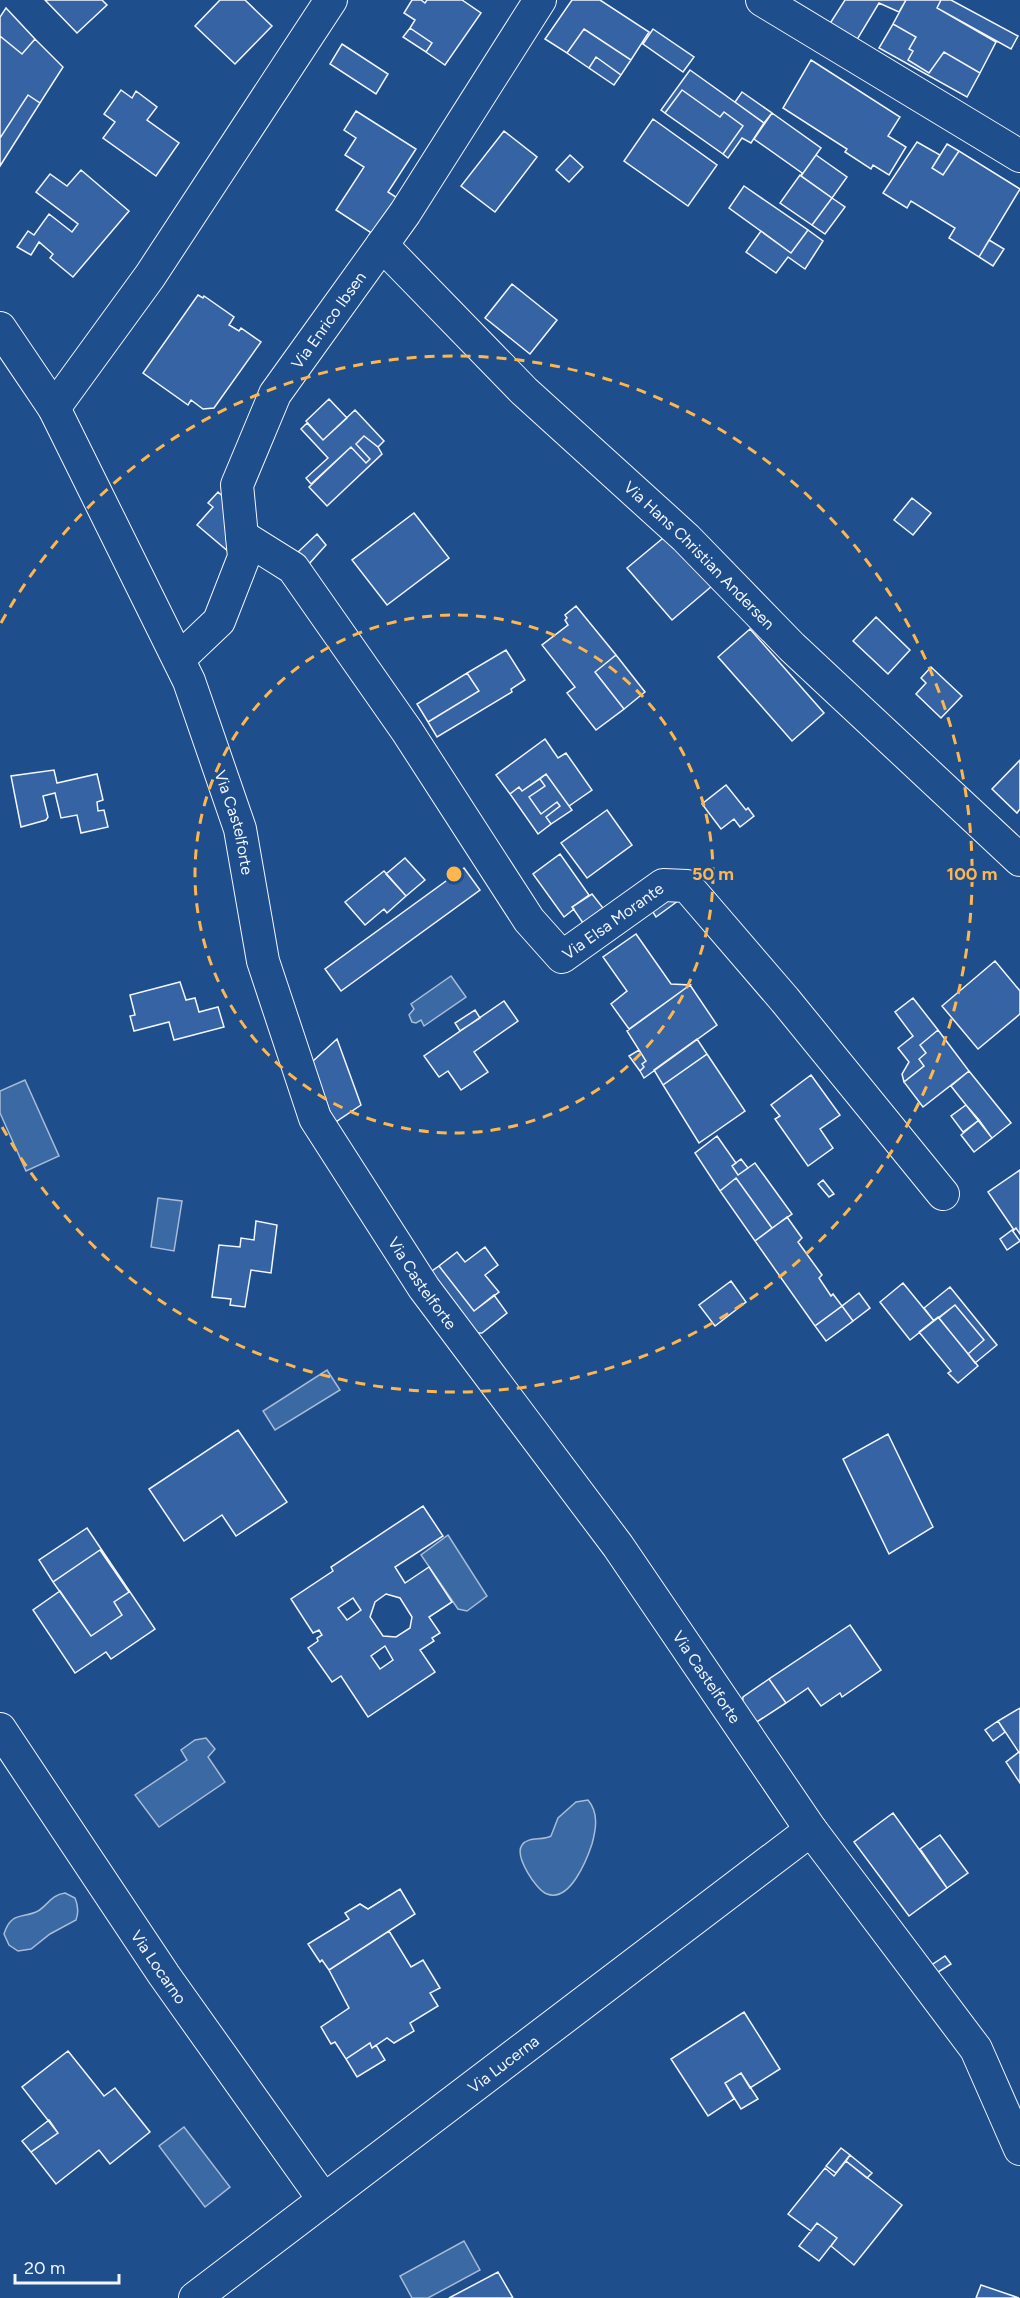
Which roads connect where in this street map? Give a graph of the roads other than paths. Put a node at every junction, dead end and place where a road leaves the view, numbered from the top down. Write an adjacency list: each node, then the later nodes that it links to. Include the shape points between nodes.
1 (331, 0): 7 (street, via 150,276)
2 (540, 0): 5 (street, Via Enrico Ibsen)
3 (762, 0): 4 (street)
4 (1020, 156)
5 (382, 245): 8 (street, Via Enrico Ibsen, via 275,394 237,485); 10 (street, Via Hans Christian Andersen, via 524,392 686,538 792,647)
6 (0, 328): 7 (street, Via Castelforte)
7 (54, 408): 9 (street, Via Castelforte)
8 (242, 536): 9 (street, Via Enrico Ibsen, via 244,557 219,621); 11 (street, Via Elsa Morante, via 293,568 407,731 529,920 562,957 663,885 687,886)
9 (179, 659): 13 (street, Via Castelforte, via 240,829 263,961 315,1118 424,1288 618,1546)
10 (1020, 860)
11 (943, 1194)
12 (0, 1729): 15 (street, Via Locarno, via 164,1975)
13 (811, 1830): 14 (street, Via Castelforte, via 976,2049); 15 (street, Via Lucerna)
14 (1020, 2149)
15 (324, 2200): 16 (street, Via Lucerna)
16 (195, 2298)

